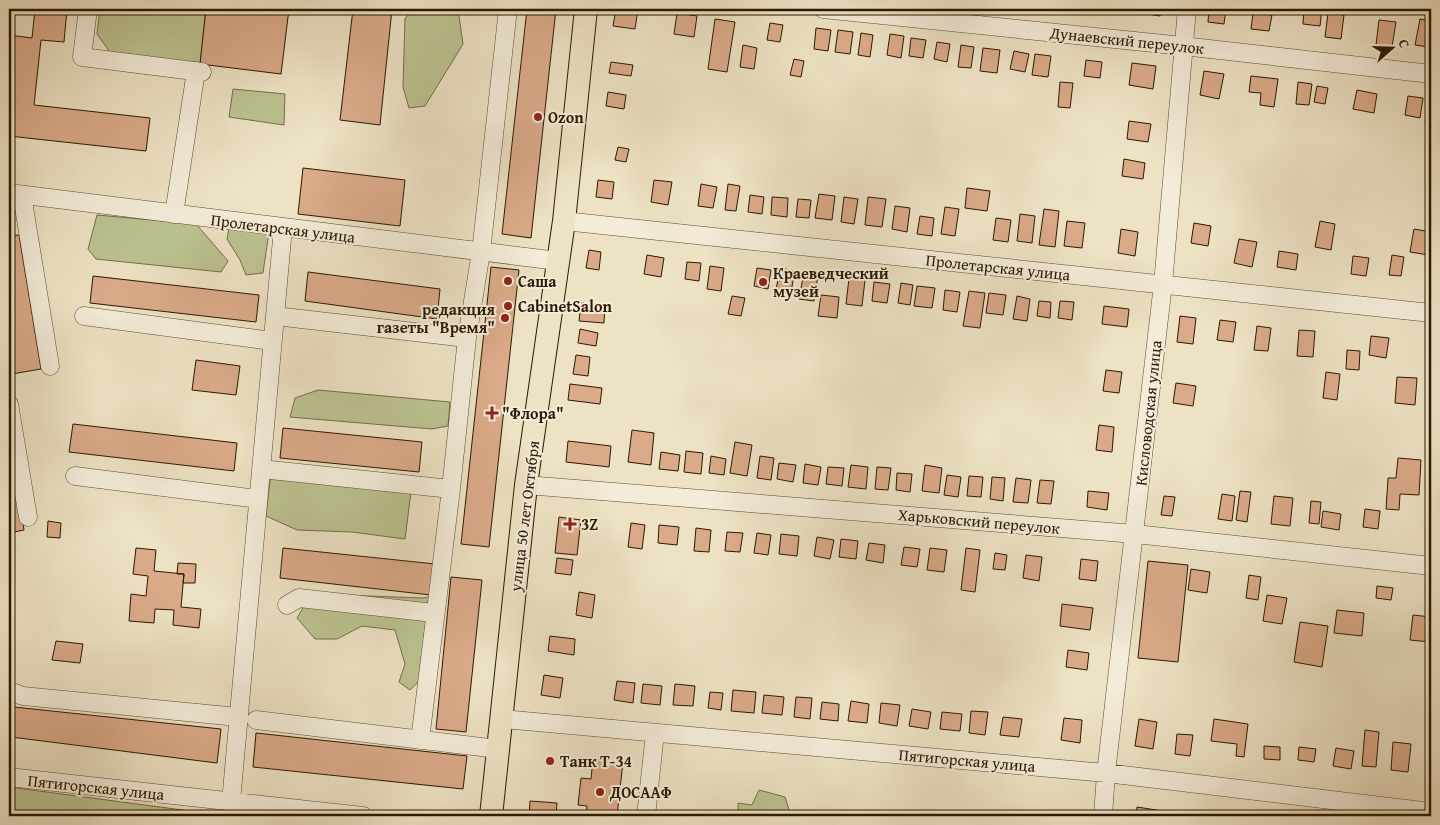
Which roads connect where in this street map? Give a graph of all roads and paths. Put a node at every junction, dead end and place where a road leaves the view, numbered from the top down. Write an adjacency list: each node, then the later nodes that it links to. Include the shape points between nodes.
1 (88, 9): 9 (street, via 82,57 199,71)
2 (508, 9): 12 (street)
3 (586, 9): 10 (main road, улица 50 лет Октября)
4 (823, 9): 6 (street, Дунаевский переулок)
5 (1187, 9): 6 (street, Кисловодская улица)
6 (1183, 46): 7 (street, Дунаевский переулок); 14 (street, Кисловодская улица)
7 (1431, 74)
8 (15, 194): 9 (street, Пролетарская улица); 20 (street)
9 (174, 214): 11 (street, Пролетарская улица)
10 (564, 221): 13 (main road, улица 50 лет Октября); 14 (street, Пролетарская улица)
11 (283, 228): 12 (street, Пролетарская улица); 17 (street)
12 (481, 252): 13 (street, Пролетарская улица); 18 (street)
13 (558, 261): 24 (main road, улица 50 лет Октября)
14 (1163, 284): 15 (street, Пролетарская улица); 28 (street, Кисловодская улица)
15 (1431, 313)
16 (84, 316): 19 (street)
17 (275, 316): 18 (street); 19 (street)
18 (467, 338): 25 (street)
19 (272, 341): 22 (street)
20 (50, 366)
21 (9, 404): 27 (street)
22 (261, 469): 25 (street); 26 (street)
23 (75, 476): 26 (street)
24 (526, 485): 28 (street, Харьковский переулок); 34 (main road, улица 50 лет Октября)
25 (451, 489): 31 (street)
26 (258, 499): 33 (street)
27 (28, 517)
28 (1135, 534): 29 (street, Харьковский переулок); 39 (street, Кисловодская улица)
29 (1431, 566)
30 (287, 605): 31 (street, via 300,598)
31 (434, 613): 37 (street)
32 (9, 691): 33 (street, via 23,696)
33 (238, 717): 41 (street)
34 (502, 719): 36 (street, Пятигорская улица); 38 (main road, улица 50 лет Октября)
35 (256, 720): 37 (street)
36 (655, 733): 39 (street, Пятигорская улица); 45 (street)
37 (420, 740): 38 (street)
38 (498, 749): 44 (main road, улица 50 лет Октября)
39 (1106, 773): 42 (street, Пятигорская улица); 46 (street, Кисловодская улица)
40 (9, 777): 41 (street, Пятигорская улица)
41 (231, 802): 43 (street, Пятигорская улица)
42 (1431, 812)
43 (363, 816)
44 (491, 816)
45 (646, 816)
46 (1103, 816)

